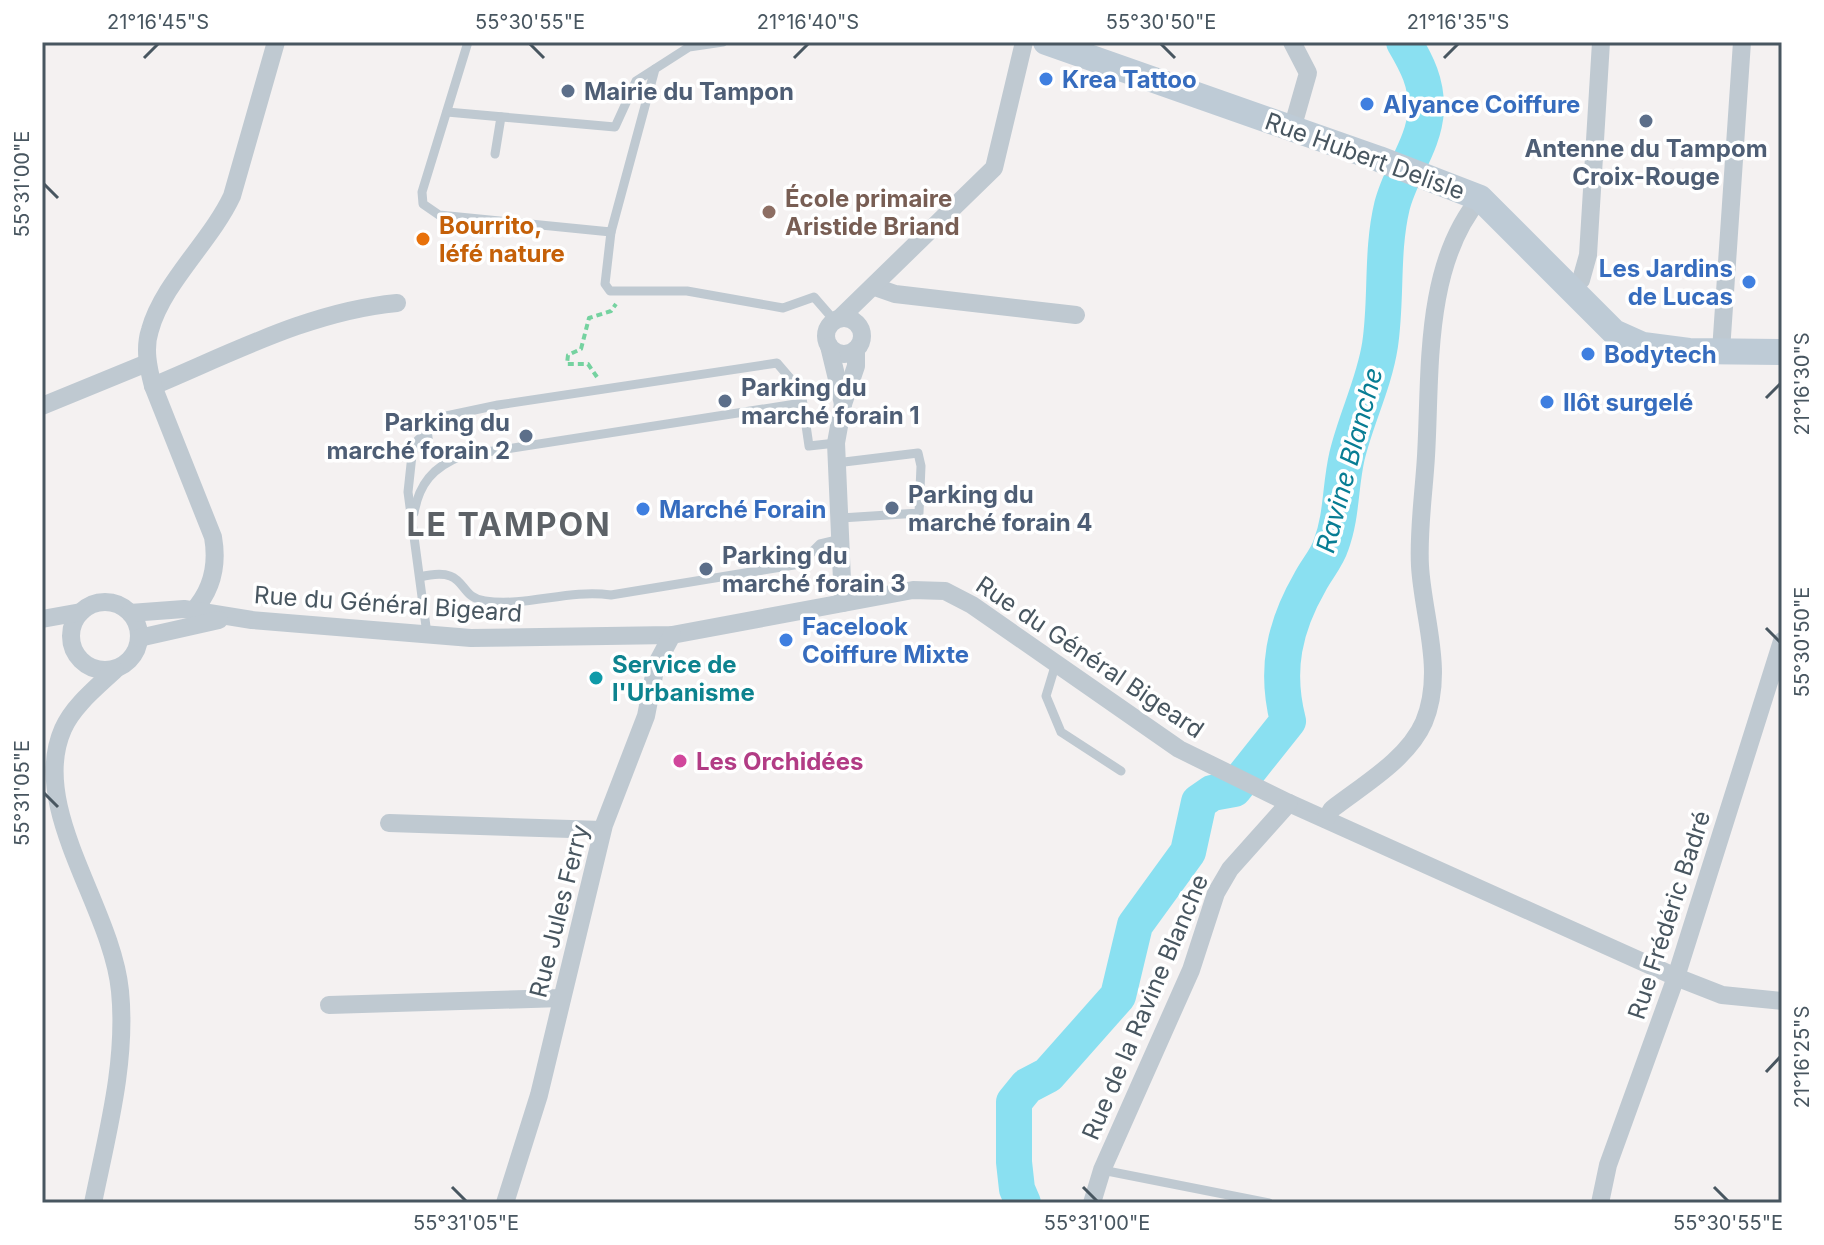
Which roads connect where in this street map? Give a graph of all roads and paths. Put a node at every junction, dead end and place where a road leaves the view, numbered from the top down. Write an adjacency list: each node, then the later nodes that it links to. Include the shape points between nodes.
1 (276, 42): 27 (street, via 232,196 159,308 149,331)
2 (468, 42): 11 (lane)
3 (723, 42): 10 (lane, via 689,47)
4 (1024, 42): 17 (street, via 994,168)
5 (1046, 42): 9 (main road, Rue Hubert Delisle)
6 (1292, 42): 13 (street, via 1308,73)
7 (1601, 42): 19 (street, via 1588,255 1581,280)
8 (1742, 42): 25 (street)
9 (1085, 49): 13 (main road, Rue Hubert Delisle)
10 (655, 69): 12 (lane, via 636,81 615,127); 16 (lane)
11 (447, 112): 12 (lane); 16 (lane, via 422,192 428,211)
12 (501, 117): 14 (lane)
13 (1292, 129): 15 (main road, Rue Hubert Delisle)
14 (495, 154)
15 (1471, 194): 19 (main road, Rue Hubert Delisle); 58 (street, via 1435,314 1420,561 1433,695 1423,725 1404,750)
16 (611, 232): 18 (lane, via 605,284 610,291)
17 (875, 287): 21 (street, via 895,294); 22 (street)
18 (619, 291): 22 (lane, via 687,291 783,308 814,297); 29 (path, via 615,309 589,318 581,349 568,355 567,364 588,364)
19 (1571, 291): 25 (main road, Rue Hubert Delisle, via 1614,332 1643,345)
20 (397, 303): 28 (street, via 353,307 316,318)
21 (1076, 315)
22 (837, 319): 23 (street, via 827,329); 24 (street, via 852,319 860,327)
23 (829, 346): 24 (street, via 840,353); 31 (street)
24 (856, 349): 31 (street)
25 (1721, 351): 26 (main road, Rue Hubert Delisle)
26 (1782, 352)
27 (147, 363): 28 (street); 32 (street)
28 (153, 386): 42 (street, via 213,537 215,569)
29 (599, 391): 30 (lane, via 777,363 797,381); 33 (lane, via 446,416)
30 (802, 403): 34 (lane, via 809,446); 35 (lane)
31 (843, 404): 34 (street)
32 (42, 406)
33 (427, 429): 35 (lane, via 429,446); 38 (lane, via 409,471)
34 (836, 443): 36 (street)
35 (451, 460): 38 (lane, via 421,486)
36 (836, 463): 37 (street); 37 (lane, via 918,453 921,466 919,513)
37 (841, 518): 39 (street)
38 (414, 519): 40 (lane)
39 (842, 539): 40 (lane, via 820,544 800,564 611,595 586,592 497,603 479,601 453,575); 41 (street)
40 (420, 577): 48 (lane)
41 (843, 603): 49 (street, Rue du Général Bigeard); 52 (street, Rue du Général Bigeard, via 913,590 945,591)
42 (193, 611): 44 (street, Rue du Général Bigeard); 45 (street, Rue du Général Bigeard)
43 (81, 612): 44 (street, via 111,602); 46 (street); 47 (street)
44 (130, 613): 50 (street)
45 (230, 618): 48 (street, Rue du Général Bigeard); 50 (street, Rue du Général Bigeard)
46 (44, 619): 47 (street)
47 (71, 633): 53 (street, via 74,651)
48 (427, 634): 49 (street, Rue du Général Bigeard)
49 (672, 635): 60 (street, Rue Jules Ferry, via 656,665 646,716)
50 (139, 638): 54 (street, via 134,655)
51 (1782, 641): 61 (street, Rue Frédéric Badré)
52 (1056, 663): 56 (lane, via 1046,696 1061,732); 57 (street, Rue du Général Bigeard, via 1179,749)
53 (86, 665): 54 (street); 55 (street)
54 (115, 670): 55 (street)
55 (76, 709): 66 (street, via 63,729 53,766 55,804 112,943 120,992 114,1098)
56 (1121, 771)
57 (1289, 803): 58 (street, Rue du Général Bigeard); 65 (street, Rue de la Ravine Blanche, via 1230,869 1216,893 1191,970)
58 (1326, 819): 61 (street, Rue du Général Bigeard)
59 (389, 823): 60 (street)
60 (602, 830): 62 (street, Rue Jules Ferry)
61 (1676, 977): 63 (street, Rue du Général Bigeard, via 1722,995); 70 (street, Rue Frédéric Badré, via 1608,1165)
62 (562, 998): 64 (street); 67 (street, Rue Jules Ferry)
63 (1782, 1001)
64 (329, 1005)
65 (1102, 1170): 68 (street, Rue de la Ravine Blanche); 69 (lane)
66 (93, 1203)
67 (505, 1203)
68 (1092, 1203)
69 (1269, 1203)
70 (1600, 1203)

